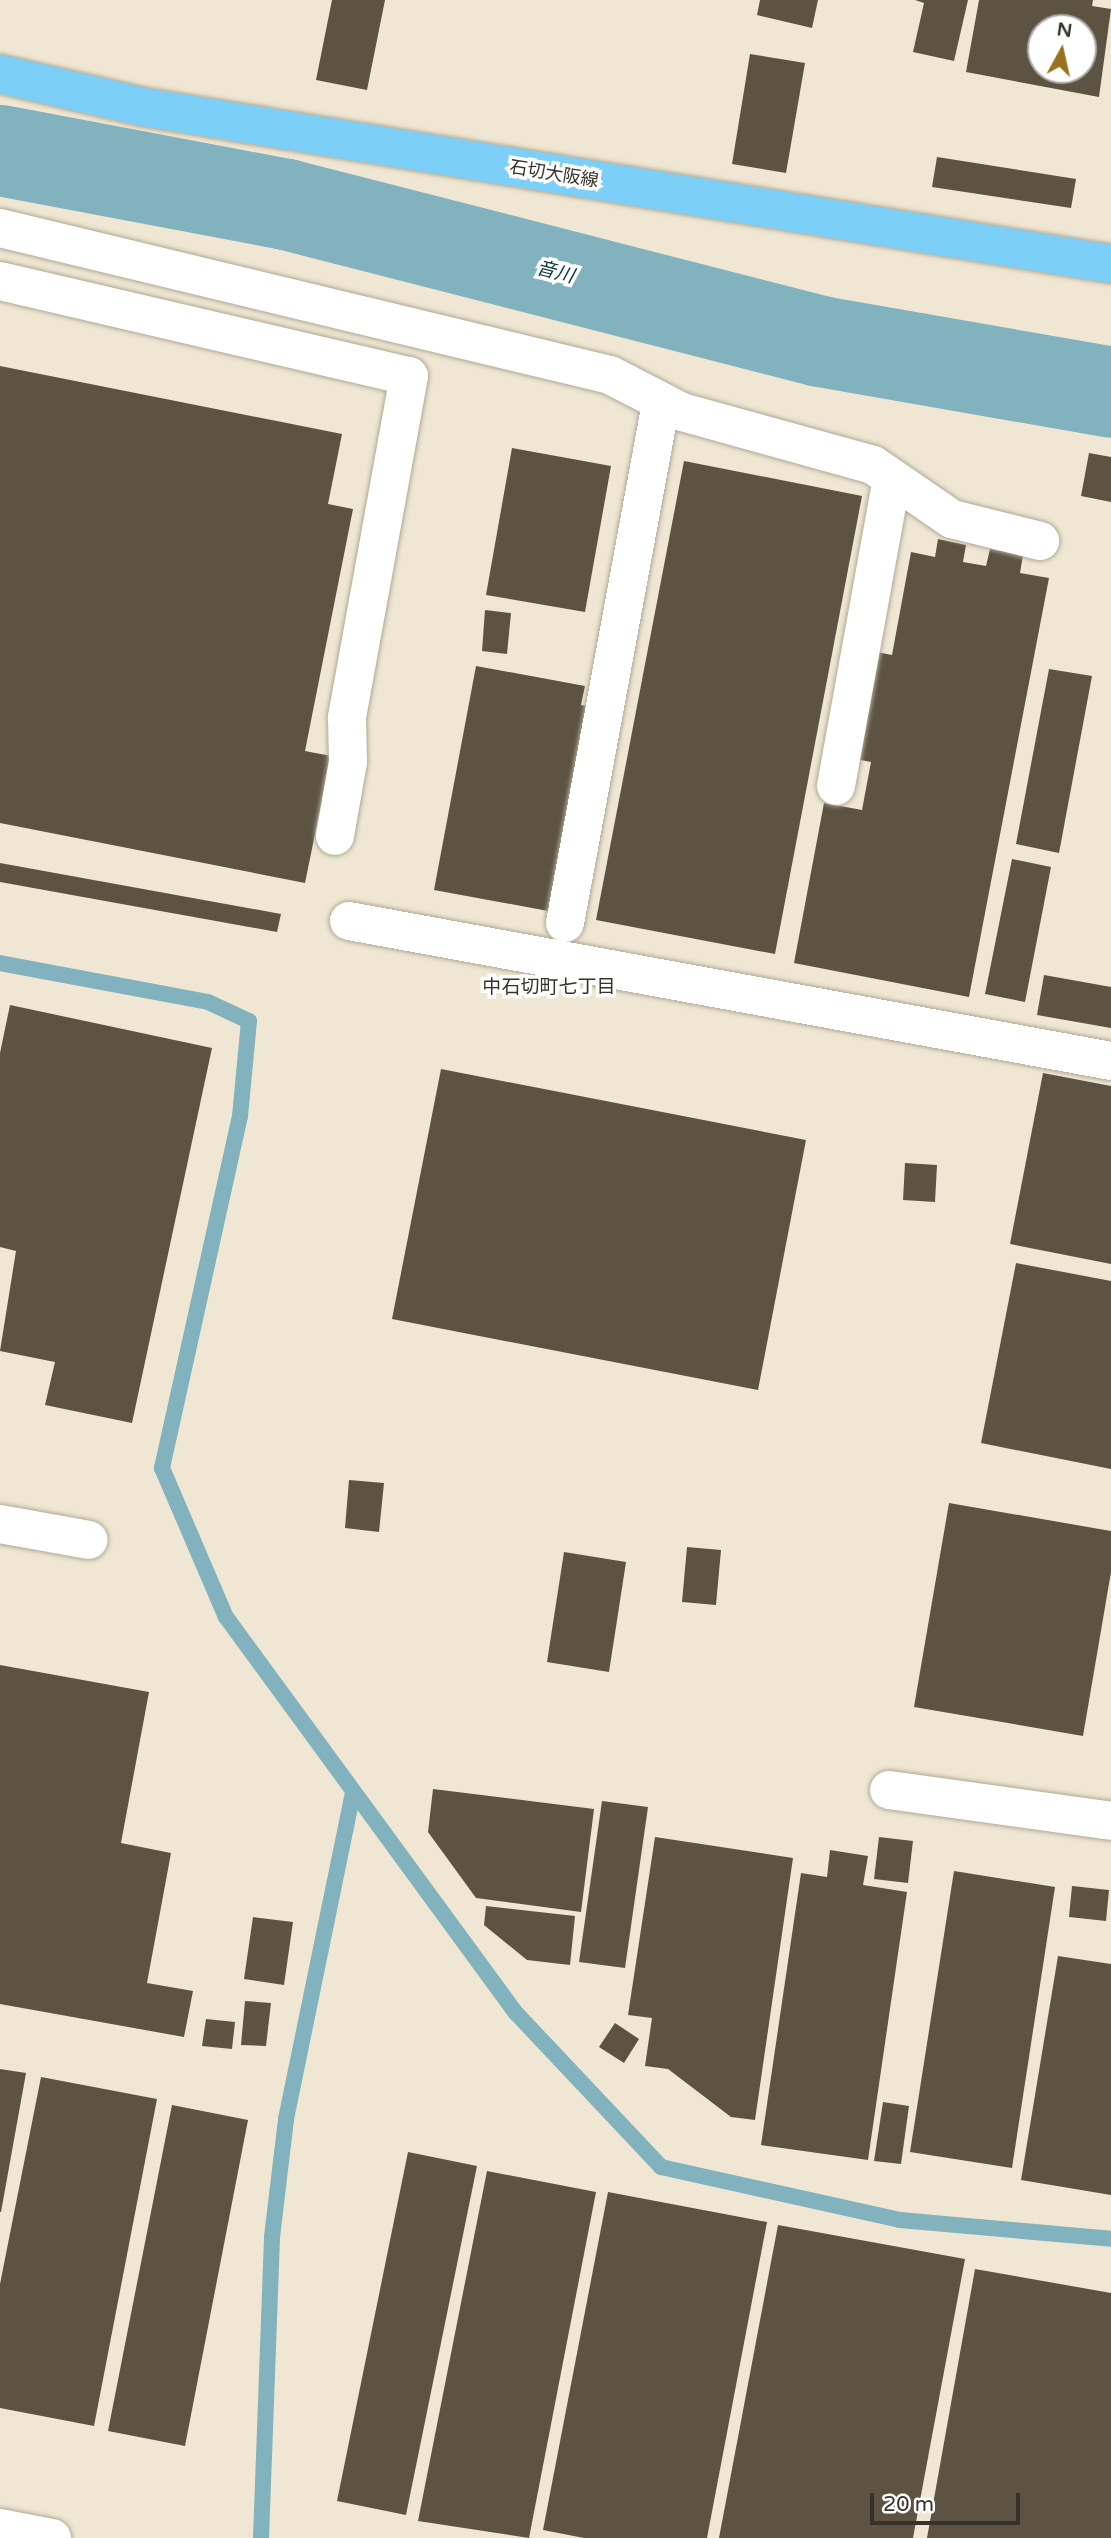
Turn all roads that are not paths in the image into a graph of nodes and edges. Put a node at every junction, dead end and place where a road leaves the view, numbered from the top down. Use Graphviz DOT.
graph roads {
  1 [pos="0,74"];
  2 [pos="0,228"];
  3 [pos="1111,264"];
  4 [pos="0,281"];
  5 [pos="661,402"];
  6 [pos="892,479"];
  7 [pos="1040,541"];
  8 [pos="836,786"];
  9 [pos="335,836"];
  10 [pos="349,921"];
  11 [pos="565,923"];
  12 [pos="1111,1061"];
  13 [pos="0,1524"];
  14 [pos="89,1540"];
  15 [pos="890,1790"];
  16 [pos="1111,1821"];
  17 [pos="0,2528"];
  18 [pos="52,2538"];
  1 -- 3 [label="main road, 石切大阪線"];
  2 -- 5 [label="street"];
  4 -- 9 [label="street"];
  5 -- 6 [label="street"];
  5 -- 11 [label="street"];
  6 -- 7 [label="street"];
  6 -- 8 [label="street"];
  10 -- 12 [label="street"];
  13 -- 14 [label="street"];
  15 -- 16 [label="street"];
  17 -- 18 [label="street"];
}
